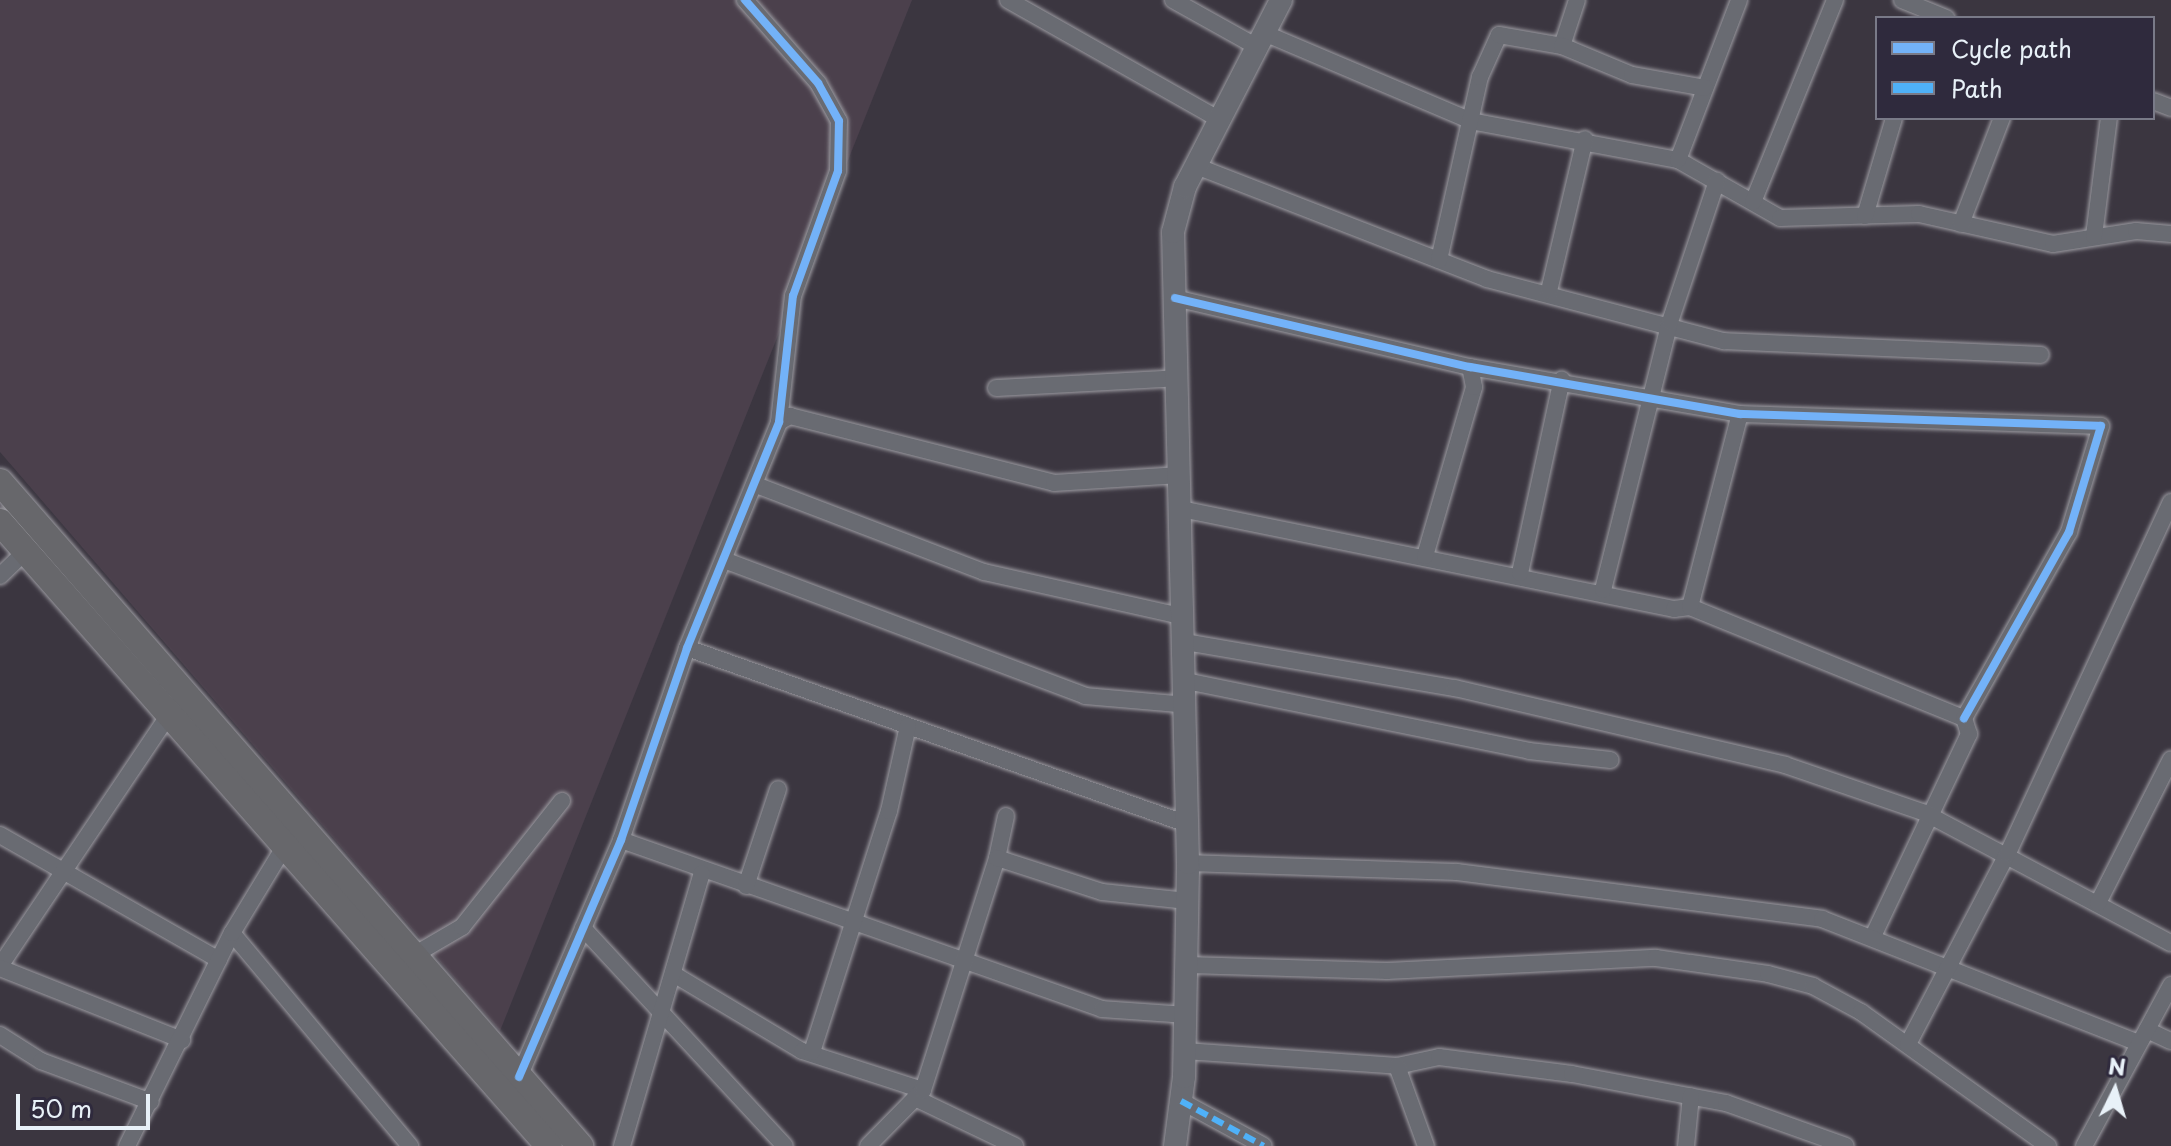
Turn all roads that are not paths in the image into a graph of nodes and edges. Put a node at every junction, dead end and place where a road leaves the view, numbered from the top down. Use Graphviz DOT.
graph roads {
  1 [pos="745,0"];
  2 [pos="1008,0"];
  3 [pos="1173,0"];
  4 [pos="1281,0"];
  5 [pos="1577,0"];
  6 [pos="1739,0"];
  7 [pos="1835,0"];
  8 [pos="1902,0"];
  9 [pos="1926,9"];
  10 [pos="1260,40"];
  11 [pos="1562,46"];
  12 [pos="1705,88"];
  13 [pos="1220,120"];
  14 [pos="1893,120"];
  15 [pos="2001,120"];
  16 [pos="2109,120"];
  17 [pos="1471,121"];
  18 [pos="1585,139"];
  19 [pos="1678,160"];
  20 [pos="1196,166"];
  21 [pos="1717,181"];
  22 [pos="1753,202"];
  23 [pos="1865,216"];
  24 [pos="1961,224"];
  25 [pos="2171,234"];
  26 [pos="2094,236"];
  27 [pos="1439,260"];
  28 [pos="1549,291"];
  29 [pos="1175,298"];
  30 [pos="1670,322"];
  31 [pos="2041,355"];
  32 [pos="1470,367"];
  33 [pos="1178,378"];
  34 [pos="1562,379"];
  35 [pos="996,388"];
  36 [pos="1649,397"];
  37 [pos="1740,414"];
  38 [pos="779,422"];
  39 [pos="1180,475"];
  40 [pos="0,482"];
  41 [pos="756,485"];
  42 [pos="2171,502"];
  43 [pos="1181,509"];
  44 [pos="0,522"];
  45 [pos="27,550"];
  46 [pos="1425,556"];
  47 [pos="724,560"];
  48 [pos="1520,573"];
  49 [pos="0,576"];
  50 [pos="1603,590"];
  51 [pos="1690,607"];
  52 [pos="1185,617"];
  53 [pos="1185,642"];
  54 [pos="687,648"];
  55 [pos="1186,681"];
  56 [pos="1187,705"];
  57 [pos="170,713"];
  58 [pos="1964,718"];
  59 [pos="908,726"];
  60 [pos="2171,759"];
  61 [pos="1611,760"];
  62 [pos="778,789"];
  63 [pos="562,801"];
  64 [pos="1925,813"];
  65 [pos="1006,816"];
  66 [pos="1187,824"];
  67 [pos="0,835"];
  68 [pos="621,840"];
  69 [pos="286,844"];
  70 [pos="2008,853"];
  71 [pos="997,858"];
  72 [pos="1188,863"];
  73 [pos="60,869"];
  74 [pos="702,873"];
  75 [pos="746,886"];
  76 [pos="1188,901"];
  77 [pos="2098,903"];
  78 [pos="853,925"];
  79 [pos="583,928"];
  80 [pos="232,933"];
  81 [pos="1873,936"];
  82 [pos="2171,943"];
  83 [pos="414,955"];
  84 [pos="219,960"];
  85 [pos="967,963"];
  86 [pos="1188,965"];
  87 [pos="0,967"];
  88 [pos="1949,971"];
  89 [pos="675,975"];
  90 [pos="2171,985"];
  91 [pos="665,1013"];
  92 [pos="1186,1015"];
  93 [pos="0,1035"];
  94 [pos="2143,1036"];
  95 [pos="182,1040"];
  96 [pos="2171,1041"];
  97 [pos="1908,1044"];
  98 [pos="1185,1051"];
  99 [pos="812,1052"];
  100 [pos="1397,1066"];
  101 [pos="519,1077"];
  102 [pos="919,1094"];
  103 [pos="1691,1096"];
  104 [pos="1181,1101"];
  105 [pos="151,1102"];
  106 [pos="2090,1144"];
  107 [pos="127,1146"];
  108 [pos="410,1146"];
  109 [pos="549,1146"];
  110 [pos="580,1146"];
  111 [pos="622,1146"];
  112 [pos="785,1146"];
  113 [pos="868,1146"];
  114 [pos="1015,1146"];
  115 [pos="1175,1146"];
  116 [pos="1264,1146"];
  117 [pos="1426,1146"];
  118 [pos="1686,1146"];
  119 [pos="1846,1146"];
  120 [pos="2048,1146"];
  1 -- 38 [label="street"];
  2 -- 13 [label="street"];
  3 -- 10 [label="street"];
  4 -- 10 [label="main road"];
  5 -- 11 [label="street"];
  6 -- 12 [label="street"];
  7 -- 22 [label="street"];
  8 -- 9 [label="street"];
  10 -- 13 [label="main road"];
  10 -- 17 [label="street"];
  11 -- 12 [label="street"];
  11 -- 17 [label="street"];
  12 -- 19 [label="street"];
  13 -- 20 [label="main road"];
  14 -- 23 [label="street"];
  15 -- 24 [label="street"];
  16 -- 26 [label="street"];
  17 -- 18 [label="street"];
  17 -- 27 [label="street"];
  18 -- 19 [label="street"];
  18 -- 28 [label="street"];
  19 -- 21 [label="street"];
  20 -- 27 [label="street"];
  20 -- 29 [label="main road"];
  21 -- 22 [label="street"];
  21 -- 30 [label="street"];
  22 -- 23 [label="street"];
  23 -- 24 [label="street"];
  24 -- 26 [label="street"];
  25 -- 26 [label="street"];
  27 -- 28 [label="street"];
  28 -- 30 [label="street"];
  29 -- 32 [label="street"];
  29 -- 33 [label="main road"];
  30 -- 31 [label="street"];
  30 -- 36 [label="street"];
  32 -- 34 [label="street"];
  32 -- 46 [label="street"];
  33 -- 35 [label="street"];
  33 -- 39 [label="main road"];
  34 -- 36 [label="street"];
  34 -- 48 [label="street"];
  36 -- 37 [label="street"];
  36 -- 50 [label="street"];
  37 -- 51 [label="street"];
  37 -- 58 [label="street"];
  38 -- 39 [label="street"];
  38 -- 41 [label="street"];
  39 -- 43 [label="main road"];
  40 -- 83 [label="highway"];
  41 -- 47 [label="street"];
  41 -- 52 [label="street"];
  42 -- 70 [label="street"];
  43 -- 46 [label="street"];
  43 -- 52 [label="main road"];
  44 -- 45 [label="highway"];
  45 -- 49 [label="street"];
  45 -- 57 [label="highway"];
  46 -- 48 [label="street"];
  47 -- 54 [label="street"];
  47 -- 56 [label="street"];
  48 -- 50 [label="street"];
  50 -- 51 [label="street"];
  51 -- 58 [label="street"];
  52 -- 53 [label="main road"];
  53 -- 55 [label="main road"];
  53 -- 64 [label="street"];
  54 -- 59 [label="street"];
  54 -- 68 [label="street"];
  55 -- 56 [label="main road"];
  55 -- 61 [label="street"];
  56 -- 66 [label="main road"];
  57 -- 69 [label="highway"];
  57 -- 73 [label="street"];
  58 -- 64 [label="street"];
  59 -- 66 [label="street"];
  59 -- 78 [label="street"];
  60 -- 77 [label="street"];
  62 -- 75 [label="street"];
  63 -- 83 [label="street"];
  64 -- 70 [label="street"];
  64 -- 81 [label="street"];
  65 -- 71 [label="street"];
  66 -- 72 [label="main road"];
  67 -- 73 [label="street"];
  68 -- 74 [label="street"];
  68 -- 79 [label="street"];
  69 -- 80 [label="street"];
  69 -- 109 [label="highway"];
  70 -- 77 [label="street"];
  70 -- 88 [label="street"];
  71 -- 76 [label="street"];
  71 -- 85 [label="street"];
  72 -- 76 [label="main road"];
  72 -- 81 [label="street"];
  73 -- 84 [label="street"];
  73 -- 87 [label="street"];
  74 -- 75 [label="street"];
  74 -- 89 [label="street"];
  75 -- 78 [label="street"];
  76 -- 86 [label="main road"];
  77 -- 82 [label="street"];
  78 -- 85 [label="street"];
  78 -- 99 [label="street"];
  79 -- 91 [label="street"];
  79 -- 101 [label="street"];
  80 -- 84 [label="street"];
  80 -- 108 [label="street"];
  81 -- 88 [label="street"];
  83 -- 101 [label="highway"];
  84 -- 95 [label="street"];
  85 -- 92 [label="street"];
  85 -- 102 [label="street"];
  86 -- 92 [label="main road"];
  86 -- 97 [label="street"];
  87 -- 95 [label="street"];
  88 -- 94 [label="street"];
  88 -- 97 [label="street"];
  89 -- 91 [label="street"];
  89 -- 99 [label="street"];
  90 -- 94 [label="street"];
  91 -- 111 [label="street"];
  91 -- 112 [label="street"];
  92 -- 98 [label="main road"];
  93 -- 105 [label="street"];
  94 -- 96 [label="street"];
  94 -- 106 [label="street"];
  95 -- 105 [label="street"];
  97 -- 120 [label="street"];
  98 -- 100 [label="street"];
  98 -- 104 [label="main road"];
  99 -- 102 [label="street"];
  100 -- 103 [label="street"];
  100 -- 117 [label="street"];
  101 -- 110 [label="highway"];
  102 -- 113 [label="street"];
  102 -- 114 [label="street"];
  103 -- 118 [label="street"];
  103 -- 119 [label="street"];
  104 -- 115 [label="main road"];
  104 -- 116 [label="street"];
  105 -- 107 [label="street"];
}
